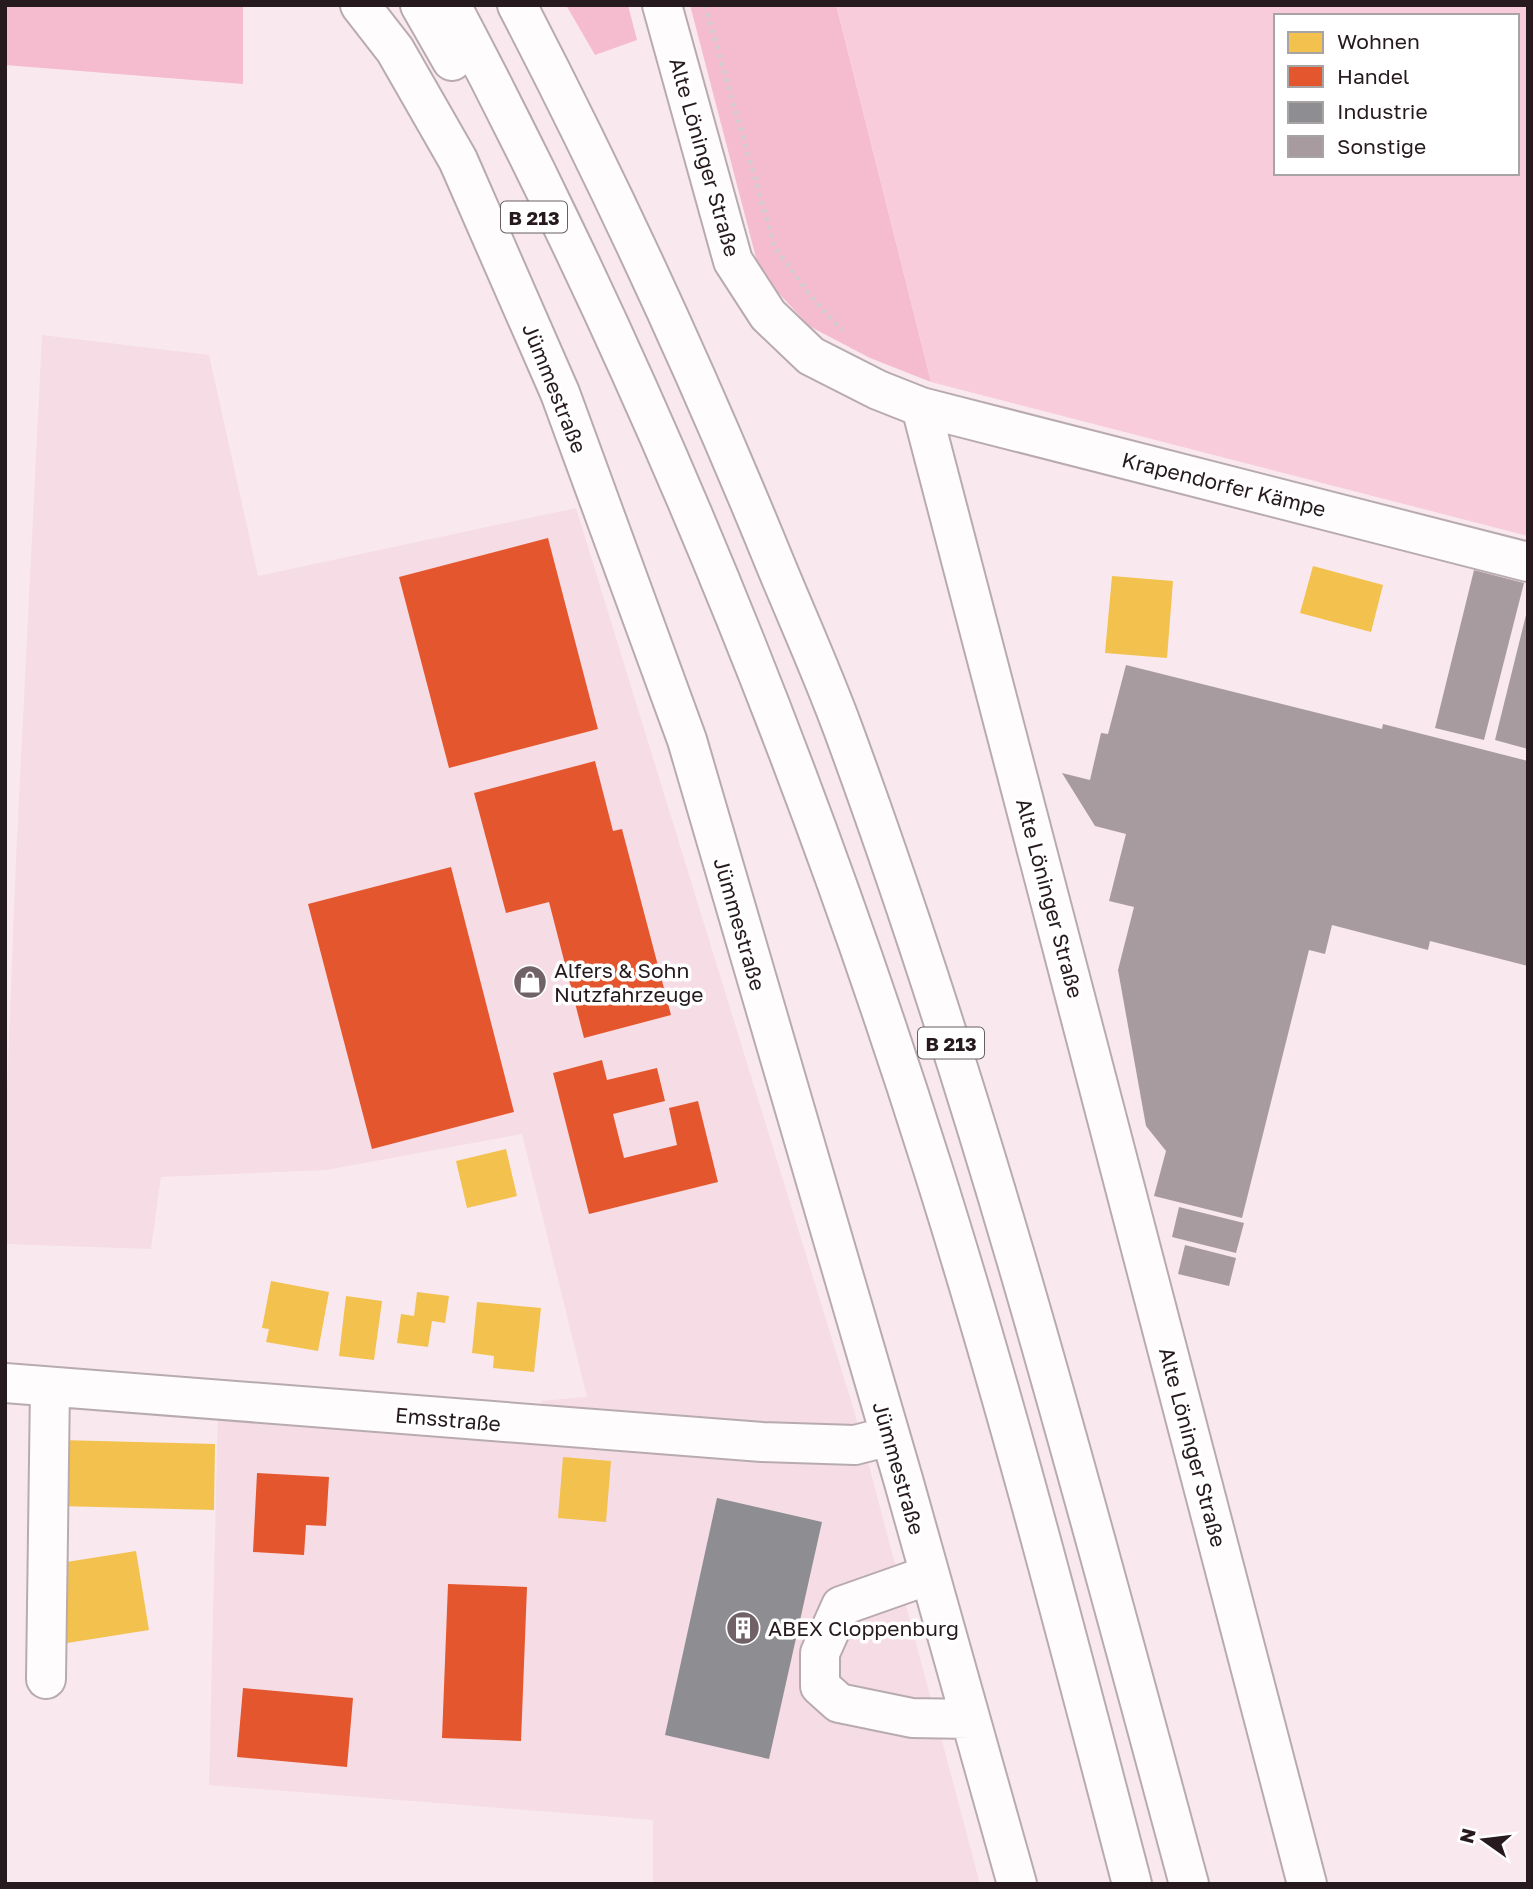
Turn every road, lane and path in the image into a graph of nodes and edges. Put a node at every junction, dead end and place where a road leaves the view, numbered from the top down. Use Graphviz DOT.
graph roads {
  1 [pos="360,5"];
  2 [pos="420,5"];
  3 [pos="451,5"];
  4 [pos="517,5"];
  5 [pos="662,5"];
  6 [pos="705,5"];
  7 [pos="850,376"];
  8 [pos="921,407"];
  9 [pos="652,422"];
  10 [pos="1528,562"];
  11 [pos="5,1383"];
  12 [pos="50,1387"];
  13 [pos="890,1436"];
  14 [pos="929,1575"];
  15 [pos="46,1679"];
  16 [pos="970,1719"];
  17 [pos="1017,1884"];
  18 [pos="1132,1884"];
  19 [pos="1189,1884"];
  20 [pos="1307,1884"];
  1 -- 13 [label="main road, Jümmestraße"];
  2 -- 9 [label="main road, B 213"];
  3 -- 9 [label="main road, B 213"];
  4 -- 19 [label="main road, B 213"];
  5 -- 7 [label="main road, Alte Löninger Straße"];
  6 -- 7 [label="path"];
  7 -- 8 [label="main road, Alte Löninger Straße"];
  8 -- 10 [label="main road, Krapendorfer Kämpe"];
  8 -- 20 [label="main road, Alte Löninger Straße"];
  9 -- 18 [label="main road, B 213"];
  11 -- 12 [label="main road, Emsstraße"];
  12 -- 13 [label="main road, Emsstraße"];
  12 -- 15 [label="main road"];
  13 -- 14 [label="main road, Jümmestraße"];
  14 -- 16 [label="main road, Jümmestraße"];
  14 -- 16 [label="main road"];
  16 -- 17 [label="main road, Jümmestraße"];
}
